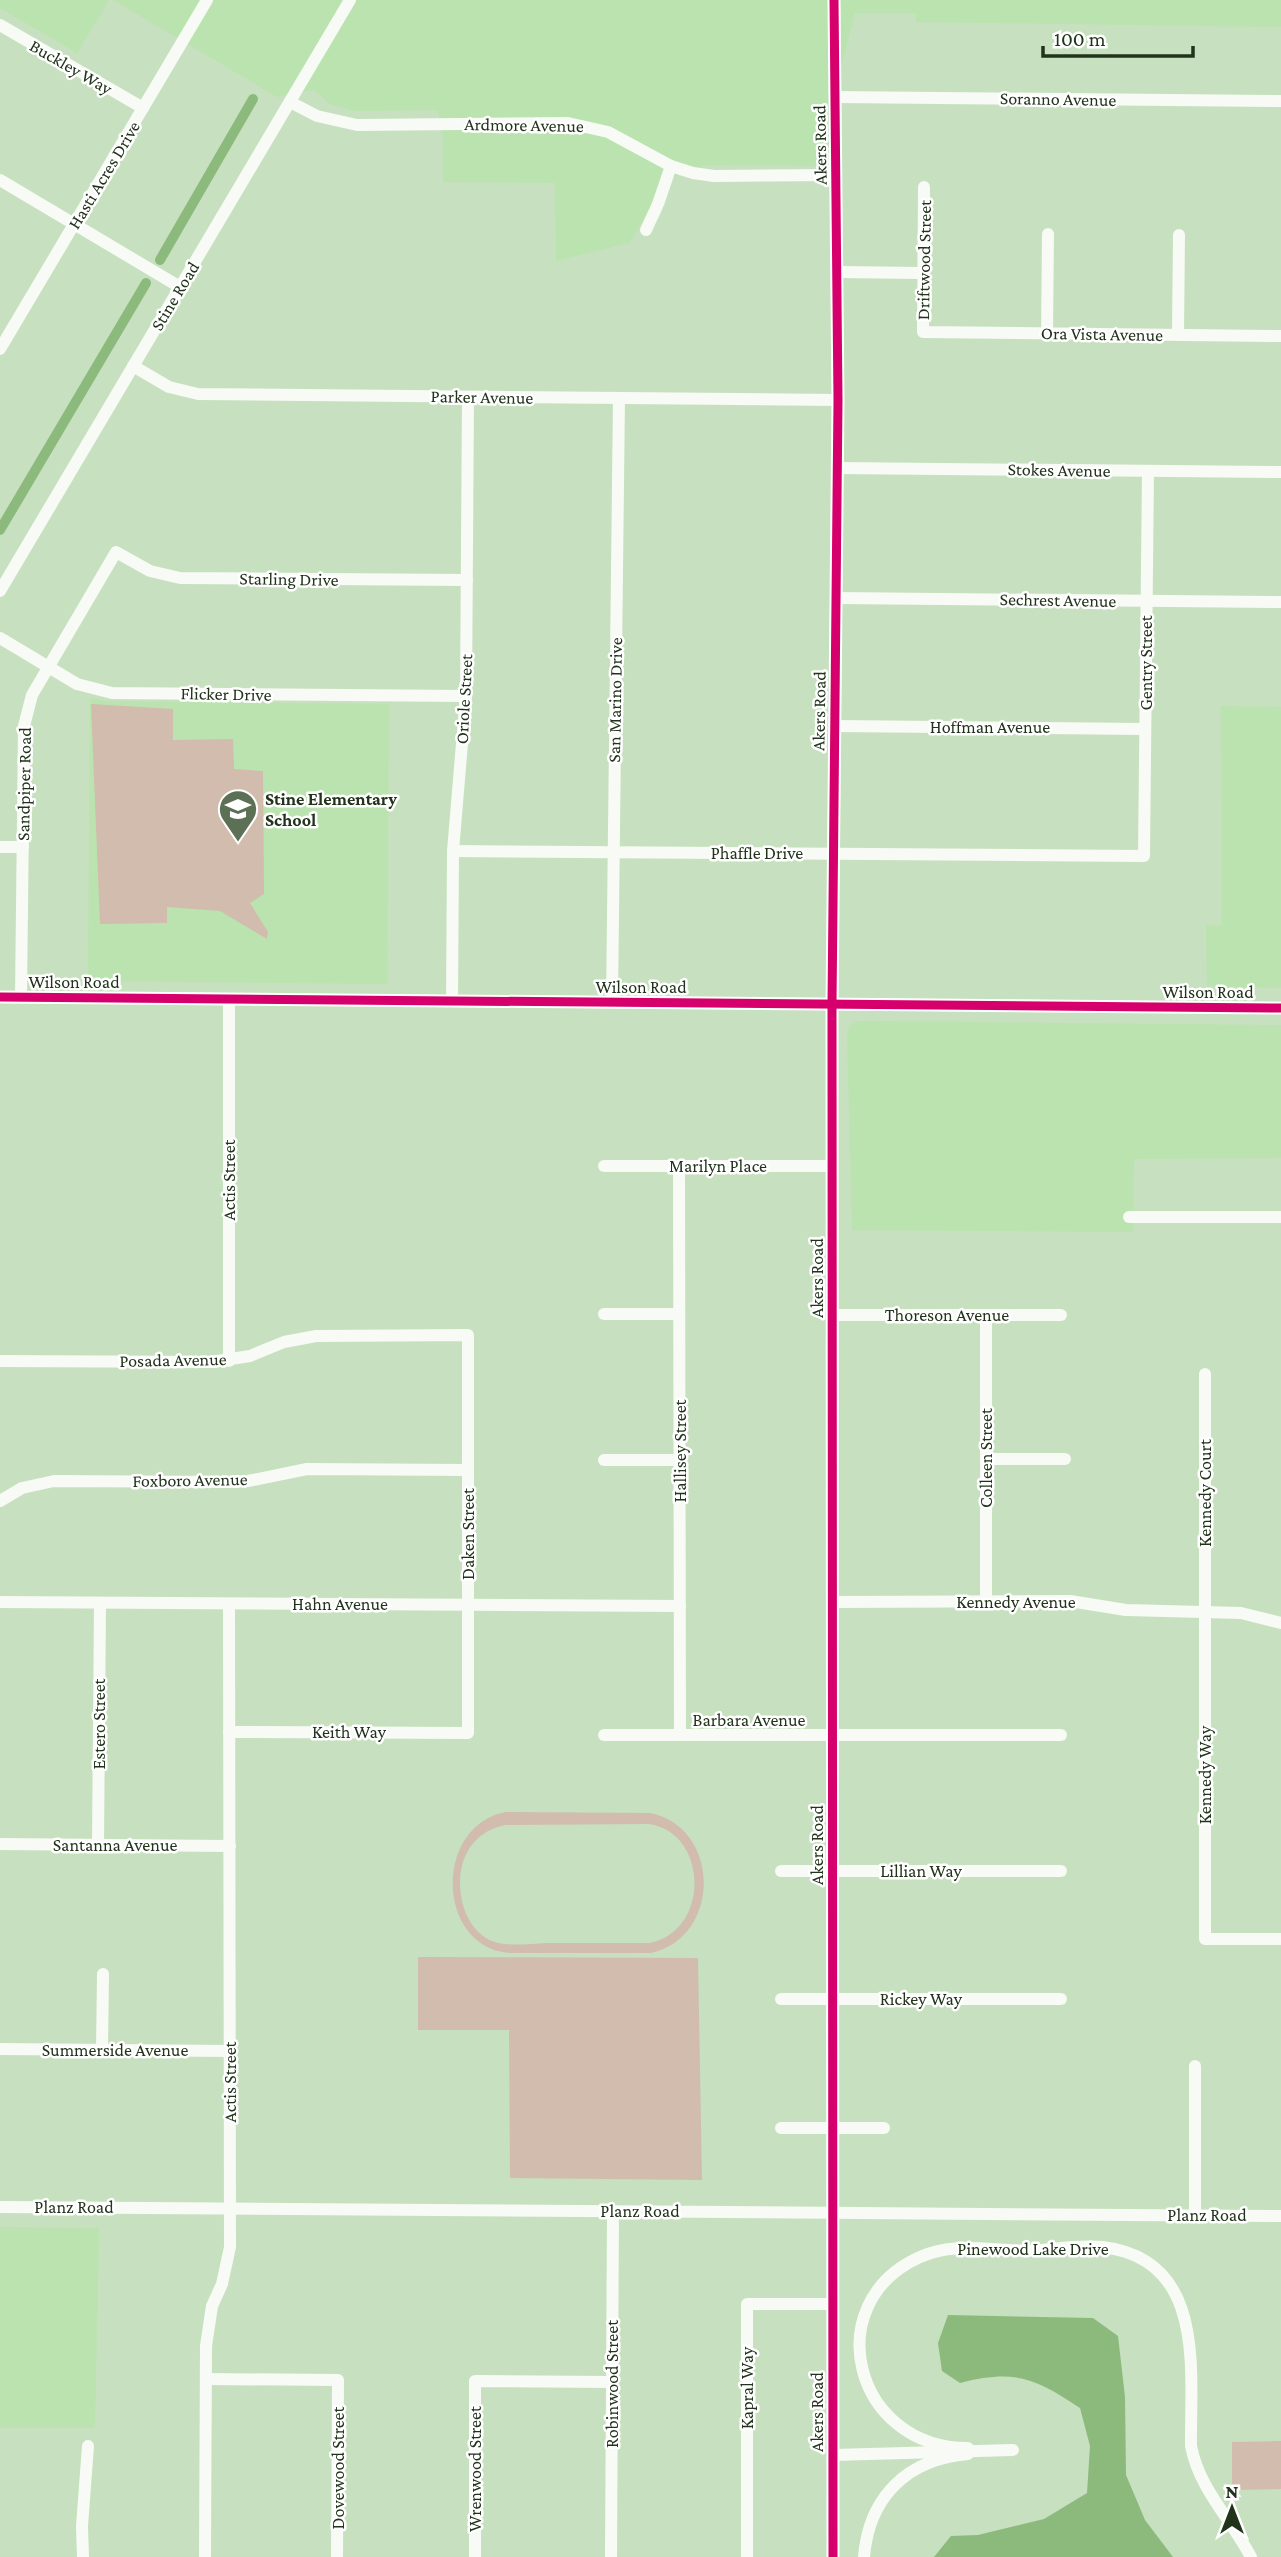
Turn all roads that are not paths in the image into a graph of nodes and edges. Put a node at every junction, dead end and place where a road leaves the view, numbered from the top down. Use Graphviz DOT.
graph roads {
  1 [pos="207,0"];
  2 [pos="350,0"];
  3 [pos="834,0"];
  4 [pos="0,25"];
  5 [pos="835,97"];
  6 [pos="1281,101"];
  7 [pos="290,102"];
  8 [pos="143,108"];
  9 [pos="671,166"];
  10 [pos="836,175"];
  11 [pos="0,180"];
  12 [pos="924,187"];
  13 [pos="74,224"];
  14 [pos="646,230"];
  15 [pos="1048,234"];
  16 [pos="1179,235"];
  17 [pos="836,272"];
  18 [pos="923,273"];
  19 [pos="180,287"];
  20 [pos="923,332"];
  21 [pos="1047,334"];
  22 [pos="4,335"];
  23 [pos="1178,335"];
  24 [pos="1281,336"];
  25 [pos="0,349"];
  26 [pos="133,366"];
  27 [pos="468,397"];
  28 [pos="619,398"];
  29 [pos="838,400"];
  30 [pos="837,468"];
  31 [pos="1148,471"];
  32 [pos="1281,472"];
  33 [pos="116,552"];
  34 [pos="467,580"];
  35 [pos="0,591"];
  36 [pos="836,598"];
  37 [pos="1146,601"];
  38 [pos="1281,602"];
  39 [pos="0,638"];
  40 [pos="48,667"];
  41 [pos="466,696"];
  42 [pos="835,726"];
  43 [pos="1145,729"];
  44 [pos="0,846"];
  45 [pos="23,847"];
  46 [pos="453,851"];
  47 [pos="613,852"];
  48 [pos="834,854"];
  49 [pos="1144,856"];
  50 [pos="0,997"];
  51 [pos="21,998"];
  52 [pos="229,999"];
  53 [pos="452,1001"];
  54 [pos="612,1002"];
  55 [pos="832,1004"];
  56 [pos="1281,1008"];
  57 [pos="604,1167"];
  58 [pos="680,1167"];
  59 [pos="832,1167"];
  60 [pos="1129,1217"];
  61 [pos="1281,1217"];
  62 [pos="604,1314"];
  63 [pos="680,1314"];
  64 [pos="832,1315"];
  65 [pos="986,1315"];
  66 [pos="1061,1315"];
  67 [pos="468,1335"];
  68 [pos="0,1361"];
  69 [pos="229,1361"];
  70 [pos="1205,1374"];
  71 [pos="986,1459"];
  72 [pos="1066,1459"];
  73 [pos="604,1460"];
  74 [pos="680,1460"];
  75 [pos="468,1470"];
  76 [pos="0,1501"];
  77 [pos="986,1601"];
  78 [pos="0,1602"];
  79 [pos="833,1602"];
  80 [pos="100,1603"];
  81 [pos="229,1604"];
  82 [pos="468,1605"];
  83 [pos="680,1606"];
  84 [pos="1205,1611"];
  85 [pos="1281,1623"];
  86 [pos="229,1732"];
  87 [pos="468,1733"];
  88 [pos="604,1735"];
  89 [pos="680,1735"];
  90 [pos="833,1735"];
  91 [pos="1061,1735"];
  92 [pos="0,1844"];
  93 [pos="98,1845"];
  94 [pos="230,1846"];
  95 [pos="781,1871"];
  96 [pos="833,1871"];
  97 [pos="1061,1871"];
  98 [pos="1281,1939"];
  99 [pos="103,1974"];
  100 [pos="781,1999"];
  101 [pos="833,1999"];
  102 [pos="1061,1999"];
  103 [pos="0,2049"];
  104 [pos="102,2050"];
  105 [pos="230,2051"];
  106 [pos="1195,2066"];
  107 [pos="781,2128"];
  108 [pos="833,2128"];
  109 [pos="884,2128"];
  110 [pos="0,2207"];
  111 [pos="230,2208"];
  112 [pos="613,2211"];
  113 [pos="833,2213"];
  114 [pos="1195,2215"];
  115 [pos="1281,2216"];
  116 [pos="833,2304"];
  117 [pos="206,2379"];
  118 [pos="612,2382"];
  119 [pos="88,2446"];
  120 [pos="1013,2451"];
  121 [pos="968,2452"];
  122 [pos="833,2455"];
  123 [pos="83,2557"];
  124 [pos="205,2557"];
  125 [pos="337,2557"];
  126 [pos="475,2557"];
  127 [pos="611,2557"];
  128 [pos="747,2557"];
  129 [pos="833,2557"];
  130 [pos="864,2557"];
  131 [pos="1251,2557"];
  1 -- 8 [label="street, Hasti Acres Drive"];
  2 -- 7 [label="street, Stine Road"];
  3 -- 5 [label="street, Akers Road"];
  4 -- 8 [label="street, Buckley Way"];
  5 -- 6 [label="street, Soranno Avenue"];
  5 -- 10 [label="street, Akers Road"];
  7 -- 9 [label="street, Ardmore Avenue"];
  7 -- 19 [label="street, Stine Road"];
  8 -- 13 [label="street, Hasti Acres Drive"];
  9 -- 10 [label="street, Ardmore Avenue"];
  9 -- 14 [label="street"];
  10 -- 17 [label="street, Akers Road"];
  11 -- 13 [label="street"];
  12 -- 18 [label="street, Driftwood Street"];
  13 -- 19 [label="street"];
  13 -- 22 [label="street, Hasti Acres Drive"];
  15 -- 21 [label="street"];
  16 -- 23 [label="street"];
  17 -- 18 [label="street"];
  17 -- 29 [label="street, Akers Road"];
  18 -- 20 [label="street, Driftwood Street"];
  19 -- 26 [label="street, Stine Road"];
  20 -- 21 [label="street, Ora Vista Avenue"];
  21 -- 23 [label="street, Ora Vista Avenue"];
  22 -- 25 [label="street, Hasti Acres Drive"];
  23 -- 24 [label="street, Ora Vista Avenue"];
  26 -- 27 [label="street, Parker Avenue"];
  26 -- 35 [label="street, Stine Road"];
  27 -- 28 [label="street, Parker Avenue"];
  27 -- 34 [label="street, Oriole Street"];
  28 -- 29 [label="street, Parker Avenue"];
  28 -- 47 [label="street, San Marino Drive"];
  29 -- 30 [label="street, Akers Road"];
  30 -- 31 [label="street, Stokes Avenue"];
  30 -- 36 [label="street, Akers Road"];
  31 -- 32 [label="street, Stokes Avenue"];
  31 -- 37 [label="street, Gentry Street"];
  33 -- 34 [label="street, Starling Drive"];
  33 -- 40 [label="street, Sandpiper Road"];
  34 -- 41 [label="street, Oriole Street"];
  36 -- 37 [label="street, Sechrest Avenue"];
  36 -- 42 [label="street, Akers Road"];
  37 -- 38 [label="street, Sechrest Avenue"];
  37 -- 43 [label="street, Gentry Street"];
  39 -- 40 [label="street, Flicker Drive"];
  40 -- 41 [label="street, Flicker Drive"];
  40 -- 45 [label="street, Sandpiper Road"];
  41 -- 46 [label="street, Oriole Street"];
  42 -- 43 [label="street, Hoffman Avenue"];
  42 -- 48 [label="street, Akers Road"];
  43 -- 49 [label="street, Gentry Street"];
  44 -- 45 [label="street"];
  45 -- 51 [label="street, Sandpiper Road"];
  46 -- 47 [label="street, Phaffle Drive"];
  46 -- 53 [label="street, Oriole Street"];
  47 -- 48 [label="street, Phaffle Drive"];
  47 -- 54 [label="street, San Marino Drive"];
  48 -- 49 [label="street, Phaffle Drive"];
  48 -- 55 [label="street, Akers Road"];
  50 -- 51 [label="street, Wilson Road"];
  51 -- 52 [label="street, Wilson Road"];
  52 -- 53 [label="street, Wilson Road"];
  52 -- 69 [label="street, Actis Street"];
  53 -- 54 [label="street, Wilson Road"];
  54 -- 55 [label="street, Wilson Road"];
  55 -- 56 [label="street, Wilson Road"];
  55 -- 59 [label="street, Akers Road"];
  57 -- 58 [label="street, Marilyn Place"];
  58 -- 59 [label="street, Marilyn Place"];
  58 -- 63 [label="street, Hallisey Street"];
  59 -- 64 [label="street, Akers Road"];
  60 -- 61 [label="street"];
  62 -- 63 [label="street"];
  63 -- 74 [label="street, Hallisey Street"];
  64 -- 65 [label="street, Thoreson Avenue"];
  64 -- 79 [label="street, Akers Road"];
  65 -- 66 [label="street, Thoreson Avenue"];
  65 -- 71 [label="street, Colleen Street"];
  67 -- 69 [label="street, Posada Avenue"];
  67 -- 75 [label="street, Daken Street"];
  68 -- 69 [label="street, Posada Avenue"];
  70 -- 84 [label="street, Kennedy Court"];
  71 -- 72 [label="street"];
  71 -- 77 [label="street, Colleen Street"];
  73 -- 74 [label="street"];
  74 -- 83 [label="street, Hallisey Street"];
  75 -- 76 [label="street, Foxboro Avenue"];
  75 -- 82 [label="street, Daken Street"];
  77 -- 79 [label="street, Kennedy Avenue"];
  77 -- 84 [label="street, Kennedy Avenue"];
  78 -- 80 [label="street, Hahn Avenue"];
  79 -- 90 [label="street, Akers Road"];
  80 -- 81 [label="street, Hahn Avenue"];
  80 -- 93 [label="street, Estero Street"];
  81 -- 82 [label="street, Hahn Avenue"];
  81 -- 86 [label="street, Actis Street"];
  82 -- 83 [label="street, Hahn Avenue"];
  82 -- 87 [label="street, Daken Street"];
  83 -- 89 [label="street, Hallisey Street"];
  84 -- 85 [label="street, Kennedy Avenue"];
  84 -- 98 [label="street, Kennedy Way"];
  86 -- 87 [label="street, Keith Way"];
  86 -- 94 [label="street, Actis Street"];
  88 -- 89 [label="street, Barbara Avenue"];
  89 -- 90 [label="street, Barbara Avenue"];
  90 -- 91 [label="street, Barbara Avenue"];
  90 -- 96 [label="street, Akers Road"];
  92 -- 93 [label="street, Santanna Avenue"];
  93 -- 94 [label="street, Santanna Avenue"];
  94 -- 105 [label="street, Actis Street"];
  95 -- 96 [label="street, Lillian Way"];
  96 -- 97 [label="street, Lillian Way"];
  96 -- 101 [label="street, Akers Road"];
  99 -- 104 [label="street"];
  100 -- 101 [label="street, Rickey Way"];
  101 -- 102 [label="street, Rickey Way"];
  101 -- 108 [label="street, Akers Road"];
  103 -- 104 [label="street, Summerside Avenue"];
  104 -- 105 [label="street, Summerside Avenue"];
  105 -- 111 [label="street, Actis Street"];
  106 -- 114 [label="street"];
  107 -- 108 [label="street"];
  108 -- 109 [label="street"];
  108 -- 113 [label="street, Akers Road"];
  110 -- 111 [label="street, Planz Road"];
  111 -- 112 [label="street, Planz Road"];
  111 -- 117 [label="street, Actis Street"];
  112 -- 113 [label="street, Planz Road"];
  112 -- 118 [label="street, Robinwood Street"];
  113 -- 114 [label="street, Planz Road"];
  113 -- 116 [label="street, Akers Road"];
  114 -- 115 [label="street, Planz Road"];
  116 -- 122 [label="street, Akers Road"];
  116 -- 128 [label="street, Kapral Way"];
  117 -- 124 [label="street, Actis Street"];
  117 -- 125 [label="street, Dovewood Street"];
  118 -- 126 [label="street, Wrenwood Street"];
  118 -- 127 [label="street, Robinwood Street"];
  119 -- 123 [label="street"];
  120 -- 121 [label="street, Pinewood Lake Drive"];
  121 -- 122 [label="street, Pinewood Lake Drive"];
  121 -- 130 [label="street, Pinewood Lake Drive"];
  121 -- 131 [label="street, Pinewood Lake Drive"];
  122 -- 129 [label="street, Akers Road"];
}
